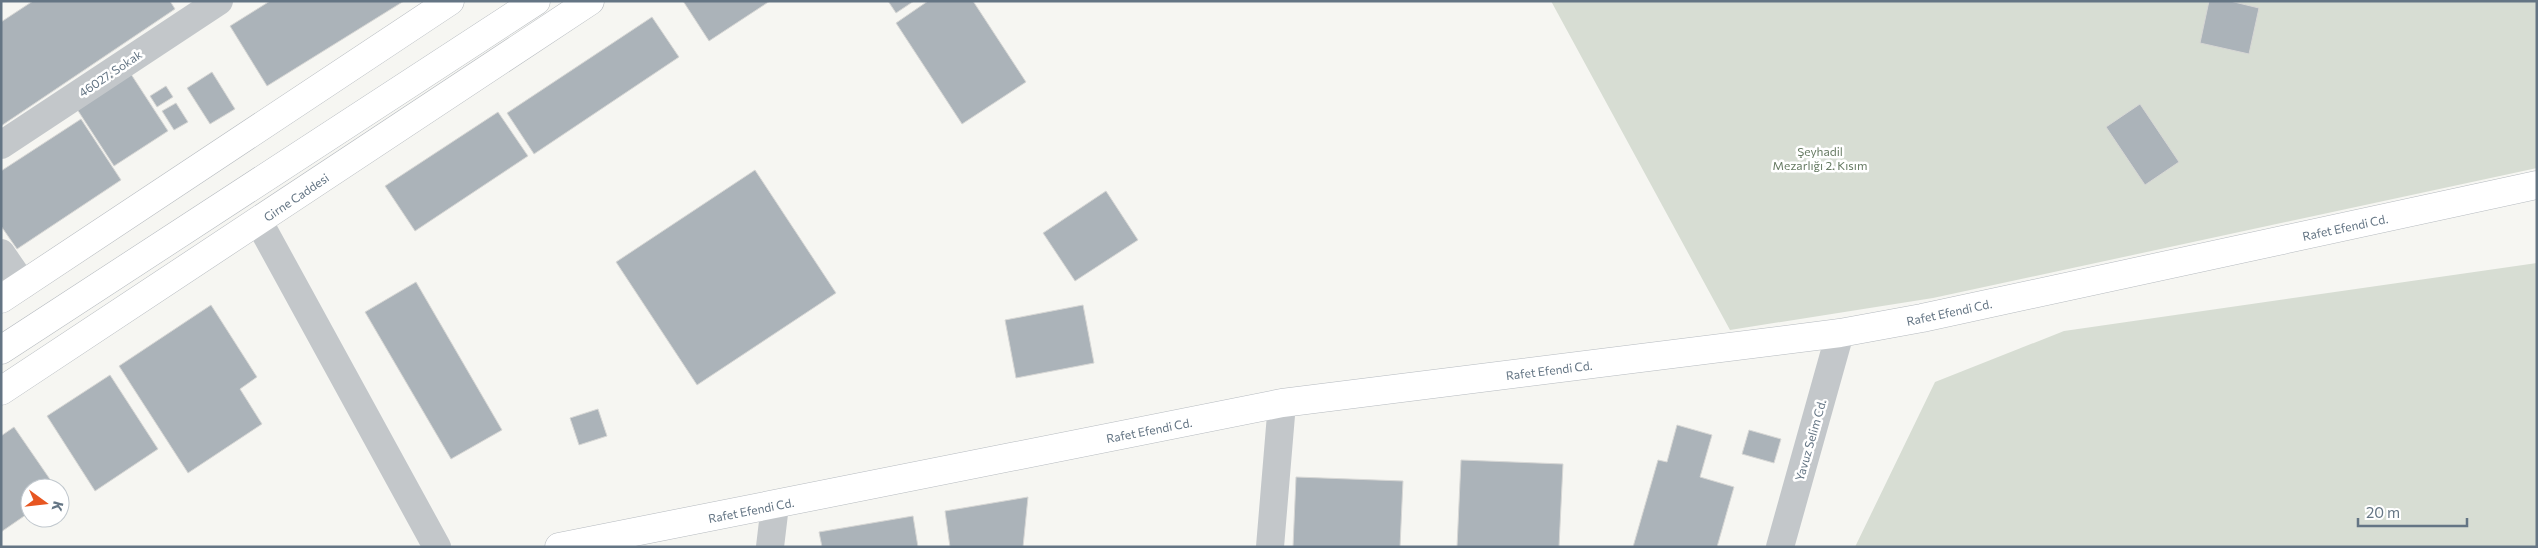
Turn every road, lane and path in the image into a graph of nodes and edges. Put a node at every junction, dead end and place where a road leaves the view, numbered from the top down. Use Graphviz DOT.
graph roads {
  1 [pos="219,1"];
  2 [pos="536,1"];
  3 [pos="590,1"];
  4 [pos="437,5"];
  5 [pos="1,146"];
  6 [pos="2537,185"];
  7 [pos="258,222"];
  8 [pos="1,252"];
  9 [pos="12,292"];
  10 [pos="1840,333"];
  11 [pos="1,350"];
  12 [pos="1,391"];
  13 [pos="1282,404"];
  14 [pos="775,505"];
  15 [pos="437,547"];
  16 [pos="559,547"];
  17 [pos="770,547"];
  18 [pos="1270,547"];
  19 [pos="1780,547"];
  1 -- 5 [label="street, 46027. Sokak"];
  2 -- 11 [label="main road"];
  3 -- 7 [label="main road, Girne Caddesi"];
  4 -- 9 [label="main road"];
  6 -- 10 [label="main road, Rafet Efendi Cd."];
  7 -- 12 [label="main road, Girne Caddesi"];
  7 -- 15 [label="street"];
  8 -- 9 [label="street"];
  10 -- 13 [label="main road, Rafet Efendi Cd."];
  10 -- 19 [label="street, Yavuz Selim Cd."];
  13 -- 14 [label="main road, Rafet Efendi Cd."];
  13 -- 18 [label="street"];
  14 -- 16 [label="main road, Rafet Efendi Cd."];
  14 -- 17 [label="street"];
}
